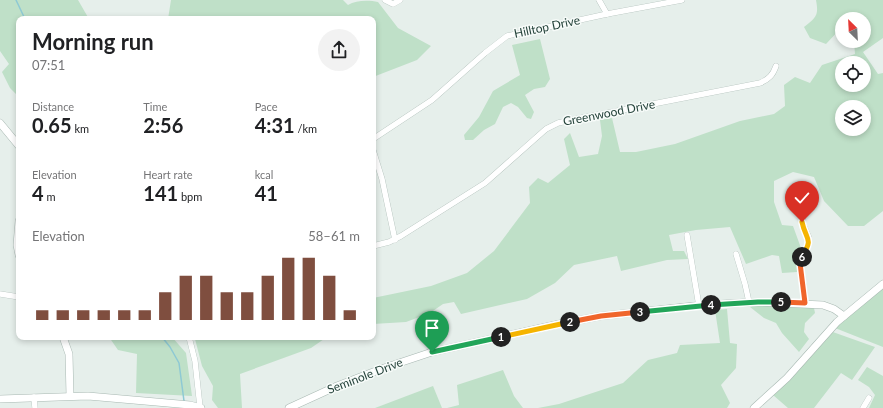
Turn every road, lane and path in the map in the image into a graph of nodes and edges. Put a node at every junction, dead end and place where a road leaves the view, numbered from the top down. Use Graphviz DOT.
graph roads {
  1 [pos="385,0"];
  2 [pos="400,0"];
  3 [pos="598,0"];
  4 [pos="682,0"];
  5 [pos="606,14"];
  6 [pos="776,66"];
  7 [pos="0,123"];
  8 [pos="376,138"];
  9 [pos="16,142"];
  10 [pos="376,160"];
  11 [pos="794,206"];
  12 [pos="687,235"];
  13 [pos="395,240"];
  14 [pos="376,245"];
  15 [pos="736,254"];
  16 [pos="883,284"];
  17 [pos="0,294"];
  18 [pos="16,297"];
  19 [pos="748,302"];
  20 [pos="805,303"];
  21 [pos="699,306"];
  22 [pos="844,316"];
  23 [pos="64,340"];
  24 [pos="190,340"];
  25 [pos="70,396"];
  26 [pos="34,397"];
  27 [pos="868,398"];
  28 [pos="0,399"];
  29 [pos="35,408"];
  30 [pos="200,408"];
  31 [pos="289,408"];
  32 [pos="754,408"];
  33 [pos="863,408"];
  1 -- 2 [label="street"];
  3 -- 5 [label="street"];
  4 -- 5 [label="street, Hilltop Drive"];
  5 -- 8 [label="street, Hilltop Drive"];
  6 -- 13 [label="street, Greenwood Drive"];
  7 -- 9 [label="street"];
  10 -- 13 [label="street"];
  11 -- 20 [label="street"];
  12 -- 21 [label="street"];
  13 -- 14 [label="street, Greenwood Drive"];
  15 -- 19 [label="street"];
  16 -- 22 [label="street"];
  17 -- 18 [label="street"];
  19 -- 20 [label="street, Seminole Drive"];
  19 -- 21 [label="street, Seminole Drive"];
  20 -- 22 [label="street, Seminole Drive"];
  21 -- 31 [label="street, Seminole Drive"];
  22 -- 32 [label="street"];
  23 -- 25 [label="street"];
  24 -- 30 [label="street"];
  25 -- 26 [label="street"];
  25 -- 30 [label="street"];
  26 -- 28 [label="street"];
  26 -- 29 [label="street"];
  27 -- 33 [label="street"];
}
